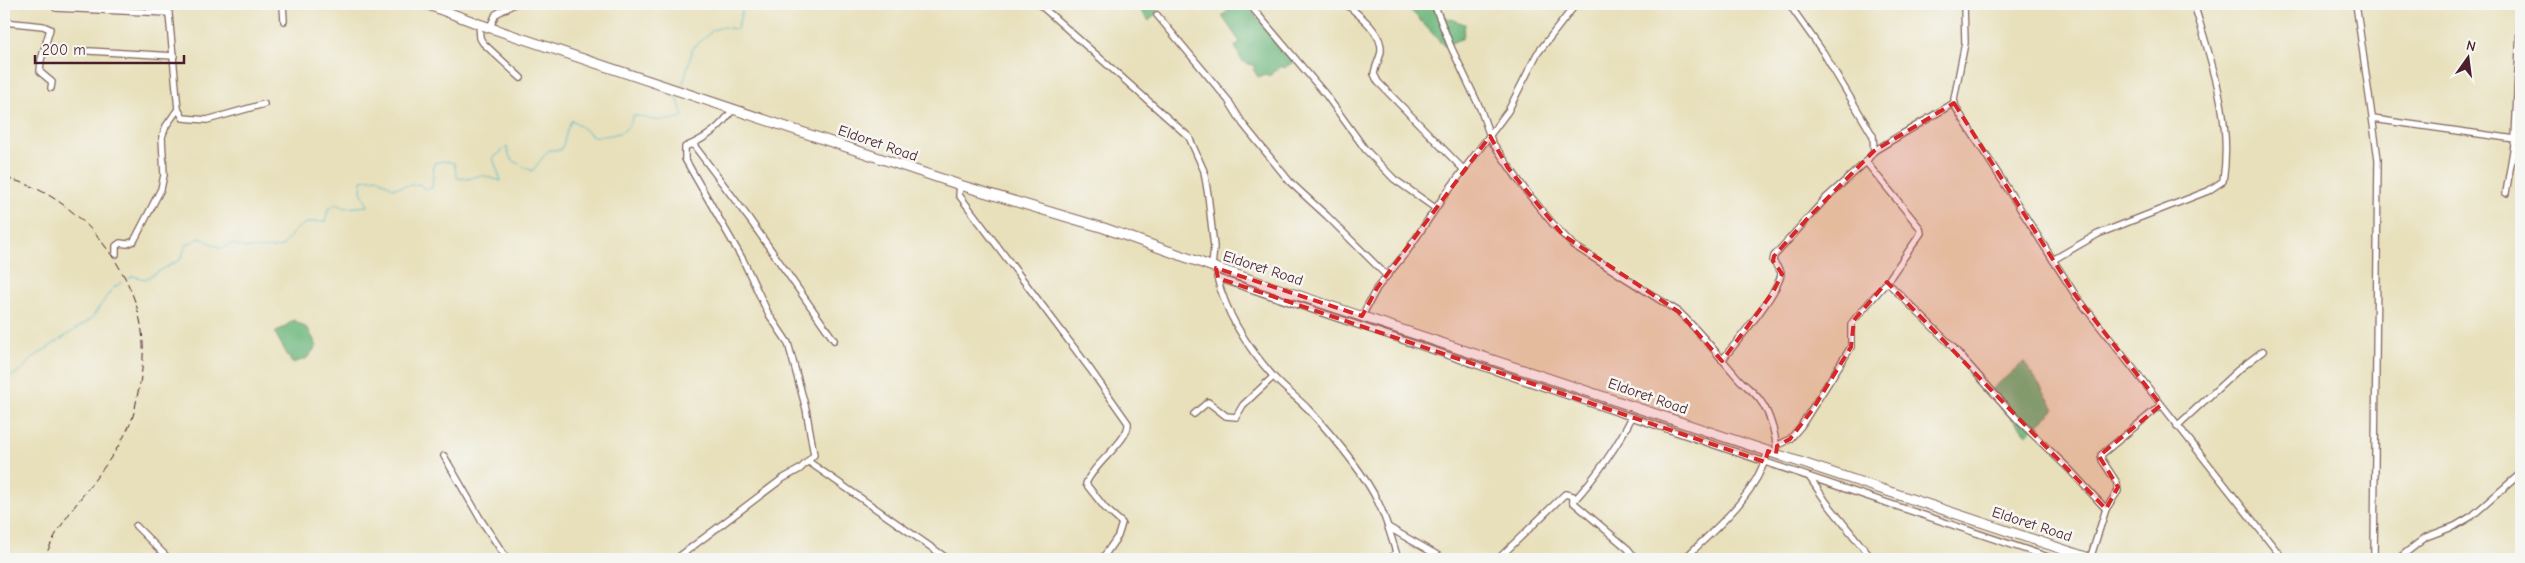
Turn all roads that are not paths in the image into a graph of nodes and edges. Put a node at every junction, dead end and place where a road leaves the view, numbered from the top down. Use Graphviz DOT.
graph roads {
  1 [pos="168,4"];
  2 [pos="283,4"];
  3 [pos="426,4"];
  4 [pos="514,4"];
  5 [pos="1039,4"];
  6 [pos="1249,4"];
  7 [pos="1346,4"];
  8 [pos="1434,4"];
  9 [pos="1576,4"];
  10 [pos="1789,4"];
  11 [pos="1964,4"];
  12 [pos="2194,4"];
  13 [pos="2356,4"];
  14 [pos="2521,4"];
  15 [pos="56,8"];
  16 [pos="169,13"];
  17 [pos="1157,16"];
  18 [pos="284,21"];
  19 [pos="4,22"];
  20 [pos="479,24"];
  21 [pos="490,27"];
  22 [pos="89,51"];
  23 [pos="174,56"];
  24 [pos="521,78"];
  25 [pos="51,88"];
  26 [pos="1954,103"];
  27 [pos="264,104"];
  28 [pos="734,108"];
  29 [pos="178,109"];
  30 [pos="2373,119"];
  31 [pos="1490,136"];
  32 [pos="2515,139"];
  33 [pos="693,144"];
  34 [pos="1874,151"];
  35 [pos="1866,162"];
  36 [pos="1464,170"];
  37 [pos="960,186"];
  38 [pos="2506,193"];
  39 [pos="1435,208"];
  40 [pos="116,254"];
  41 [pos="2053,260"];
  42 [pos="1214,267"];
  43 [pos="1387,276"];
  44 [pos="1218,278"];
  45 [pos="1887,282"];
  46 [pos="1362,316"];
  47 [pos="834,340"];
  48 [pos="2263,352"];
  49 [pos="1722,360"];
  50 [pos="1273,377"];
  51 [pos="2161,405"];
  52 [pos="1194,414"];
  53 [pos="1632,417"];
  54 [pos="2177,426"];
  55 [pos="1774,450"];
  56 [pos="444,456"];
  57 [pos="809,462"];
  58 [pos="1765,462"];
  59 [pos="2521,472"];
  60 [pos="1810,478"];
  61 [pos="1573,502"];
  62 [pos="2106,509"];
  63 [pos="136,526"];
  64 [pos="1388,527"];
  65 [pos="1397,556"];
  66 [pos="169,559"];
  67 [pos="507,559"];
  68 [pos="676,559"];
  69 [pos="948,559"];
  70 [pos="1102,559"];
  71 [pos="1389,559"];
  72 [pos="1444,559"];
  73 [pos="1498,559"];
  74 [pos="1636,559"];
  75 [pos="1684,559"];
  76 [pos="1872,559"];
  77 [pos="2054,559"];
  78 [pos="2091,559"];
  79 [pos="2282,559"];
  80 [pos="2374,559"];
  81 [pos="2398,559"];
  1 -- 16 [label="street"];
  2 -- 18 [label="street"];
  3 -- 20 [label="highway, Eldoret Road"];
  4 -- 21 [label="street"];
  5 -- 42 [label="street"];
  6 -- 39 [label="street"];
  7 -- 36 [label="street"];
  8 -- 31 [label="street"];
  9 -- 31 [label="street"];
  10 -- 34 [label="street"];
  11 -- 26 [label="street"];
  12 -- 41 [label="street"];
  13 -- 30 [label="street"];
  14 -- 32 [label="street"];
  15 -- 16 [label="street"];
  16 -- 23 [label="street"];
  17 -- 43 [label="street"];
  19 -- 25 [label="street"];
  20 -- 21 [label="highway, Eldoret Road"];
  20 -- 24 [label="street"];
  21 -- 28 [label="highway, Eldoret Road"];
  22 -- 23 [label="street"];
  23 -- 29 [label="street"];
  26 -- 34 [label="street"];
  26 -- 41 [label="street"];
  27 -- 29 [label="street"];
  28 -- 33 [label="street"];
  28 -- 37 [label="highway, Eldoret Road"];
  29 -- 40 [label="street"];
  30 -- 32 [label="street"];
  30 -- 80 [label="street"];
  31 -- 36 [label="street"];
  31 -- 49 [label="street"];
  32 -- 38 [label="street"];
  33 -- 47 [label="street"];
  33 -- 57 [label="street"];
  34 -- 35 [label="street"];
  35 -- 45 [label="street"];
  35 -- 49 [label="street"];
  36 -- 39 [label="street"];
  37 -- 42 [label="highway, Eldoret Road"];
  37 -- 70 [label="street"];
  39 -- 43 [label="street"];
  41 -- 51 [label="street"];
  42 -- 44 [label="street"];
  42 -- 46 [label="highway, Eldoret Road"];
  43 -- 46 [label="street"];
  44 -- 50 [label="street"];
  44 -- 53 [label="street"];
  45 -- 55 [label="street"];
  45 -- 62 [label="street"];
  46 -- 55 [label="highway, Eldoret Road"];
  48 -- 54 [label="street"];
  49 -- 55 [label="street"];
  50 -- 52 [label="street"];
  50 -- 64 [label="street"];
  51 -- 54 [label="street"];
  51 -- 62 [label="street"];
  53 -- 58 [label="street"];
  53 -- 61 [label="street"];
  54 -- 79 [label="street"];
  55 -- 58 [label="street"];
  55 -- 78 [label="highway, Eldoret Road"];
  56 -- 67 [label="street"];
  57 -- 68 [label="street"];
  57 -- 69 [label="street"];
  58 -- 60 [label="street"];
  58 -- 75 [label="street"];
  59 -- 81 [label="street"];
  60 -- 76 [label="street"];
  60 -- 77 [label="street"];
  61 -- 73 [label="street"];
  61 -- 74 [label="street"];
  62 -- 78 [label="street"];
  63 -- 66 [label="street"];
  64 -- 65 [label="street"];
  64 -- 72 [label="street"];
  65 -- 71 [label="street"];
}
